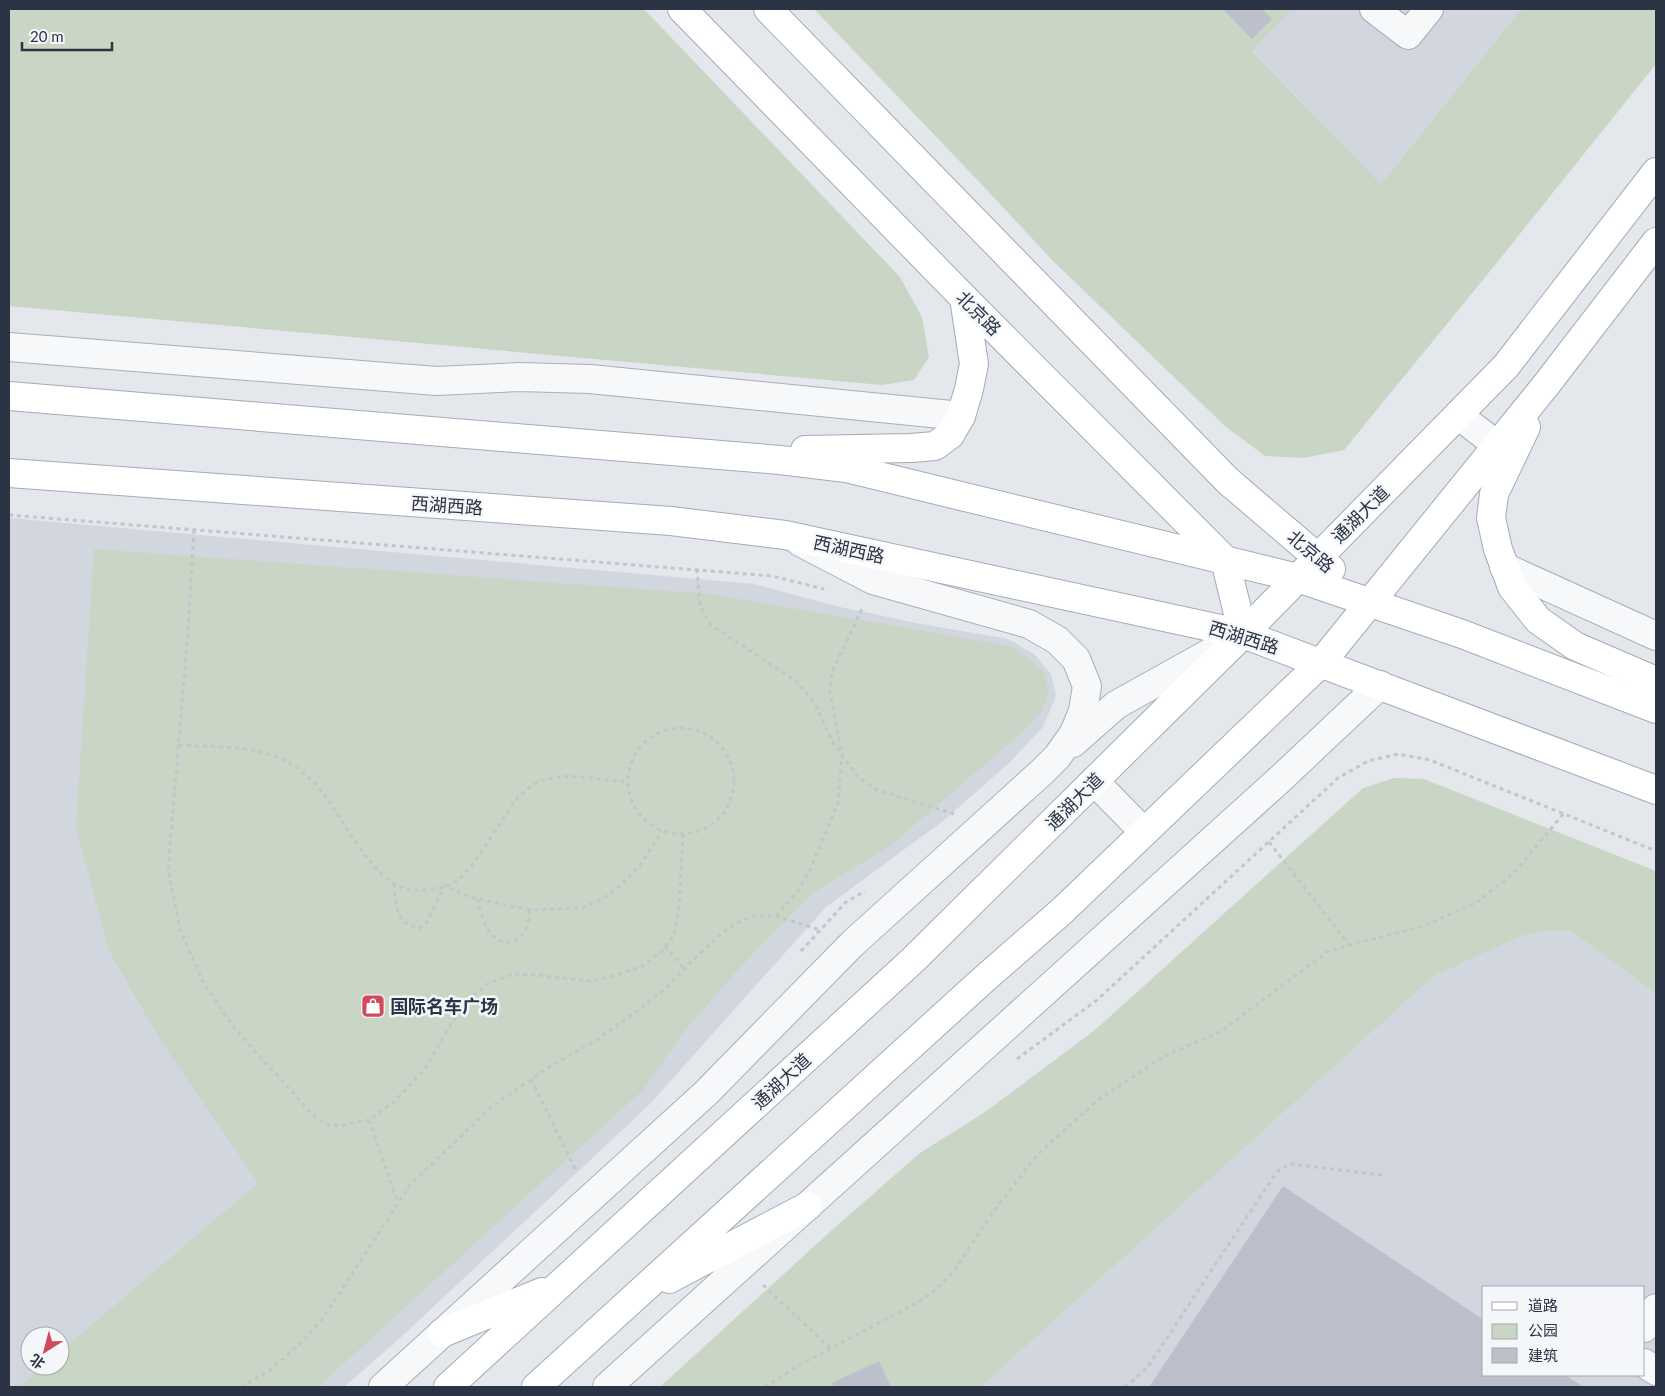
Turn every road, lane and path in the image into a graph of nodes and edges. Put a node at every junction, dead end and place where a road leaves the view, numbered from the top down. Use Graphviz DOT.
graph roads {
  1 [pos="682,9"];
  2 [pos="768,9"];
  3 [pos="1374,9"];
  4 [pos="1428,9"];
  5 [pos="1656,172"];
  6 [pos="1656,242"];
  7 [pos="964,298"];
  8 [pos="9,347"];
  9 [pos="1546,385"];
  10 [pos="9,396"];
  11 [pos="1458,415"];
  12 [pos="961,416"];
  13 [pos="1497,445"];
  14 [pos="747,458"];
  15 [pos="9,473"];
  16 [pos="9,515"];
  17 [pos="194,530"];
  18 [pos="785,535"];
  19 [pos="1318,557"];
  20 [pos="1225,560"];
  21 [pos="1504,567"];
  22 [pos="697,569"];
  23 [pos="1298,578"];
  24 [pos="831,591"];
  25 [pos="866,600"];
  26 [pos="1370,602"];
  27 [pos="1243,634"];
  28 [pos="1656,636"];
  29 [pos="1321,663"];
  30 [pos="1656,680"];
  31 [pos="1380,685"];
  32 [pos="1656,709"];
  33 [pos="179,745"];
  34 [pos="842,754"];
  35 [pos="1057,757"];
  36 [pos="1094,781"];
  37 [pos="627,782"];
  38 [pos="1656,790"];
  39 [pos="1564,813"];
  40 [pos="957,815"];
  41 [pos="662,831"];
  42 [pos="1144,832"];
  43 [pos="683,834"];
  44 [pos="1269,842"];
  45 [pos="1656,851"];
  46 [pos="394,884"];
  47 [pos="444,886"];
  48 [pos="871,886"];
  49 [pos="477,898"];
  50 [pos="530,910"];
  51 [pos="776,916"];
  52 [pos="820,930"];
  53 [pos="1350,945"];
  54 [pos="665,946"];
  55 [pos="800,952"];
  56 [pos="684,968"];
  57 [pos="1015,1060"];
  58 [pos="531,1079"];
  59 [pos="369,1120"];
  60 [pos="1383,1175"];
  61 [pos="579,1176"];
  62 [pos="398,1203"];
  63 [pos="808,1206"];
  64 [pos="760,1282"];
  65 [pos="560,1285"];
  66 [pos="637,1296"];
  67 [pos="1656,1308"];
  68 [pos="1645,1326"];
  69 [pos="442,1333"];
  70 [pos="830,1348"];
  71 [pos="1645,1364"];
  72 [pos="1656,1371"];
  73 [pos="241,1387"];
  74 [pos="383,1387"];
  75 [pos="448,1387"];
  76 [pos="536,1387"];
  77 [pos="607,1387"];
  78 [pos="765,1387"];
  79 [pos="1124,1387"];
  1 -- 7 [label="main road, 北京路"];
  2 -- 19 [label="main road, 北京路"];
  3 -- 4 [label="street"];
  5 -- 11 [label="main road, 通湖大道"];
  6 -- 9 [label="main road"];
  7 -- 12 [label="main road"];
  7 -- 20 [label="main road, 北京路"];
  8 -- 12 [label="street"];
  9 -- 13 [label="main road"];
  9 -- 21 [label="main road"];
  10 -- 14 [label="main road"];
  11 -- 13 [label="street"];
  11 -- 19 [label="main road, 通湖大道"];
  12 -- 14 [label="main road"];
  13 -- 26 [label="main road"];
  14 -- 20 [label="main road"];
  15 -- 18 [label="main road, 西湖西路"];
  16 -- 17 [label="path"];
  17 -- 22 [label="path"];
  17 -- 33 [label="path"];
  18 -- 27 [label="main road, 西湖西路"];
  18 -- 35 [label="street"];
  19 -- 23 [label="main road, 通湖大道"];
  19 -- 26 [label="main road, 北京路"];
  20 -- 23 [label="main road"];
  20 -- 27 [label="main road"];
  21 -- 28 [label="street"];
  21 -- 30 [label="main road"];
  22 -- 24 [label="path"];
  22 -- 34 [label="path"];
  23 -- 26 [label="main road"];
  23 -- 27 [label="main road, 通湖大道"];
  25 -- 34 [label="path"];
  26 -- 29 [label="main road"];
  26 -- 32 [label="main road"];
  27 -- 29 [label="main road, 西湖西路"];
  27 -- 35 [label="street"];
  27 -- 36 [label="main road, 通湖大道"];
  29 -- 31 [label="main road, 西湖西路"];
  29 -- 42 [label="main road"];
  31 -- 38 [label="main road, 西湖西路"];
  31 -- 63 [label="street"];
  33 -- 46 [label="path"];
  33 -- 59 [label="path"];
  34 -- 40 [label="path"];
  34 -- 51 [label="path"];
  35 -- 69 [label="street"];
  36 -- 42 [label="street"];
  36 -- 65 [label="main road, 通湖大道"];
  37 -- 41 [label="path"];
  37 -- 43 [label="path"];
  37 -- 47 [label="path"];
  39 -- 44 [label="path"];
  39 -- 45 [label="path"];
  39 -- 53 [label="path"];
  41 -- 43 [label="path"];
  41 -- 50 [label="path"];
  42 -- 66 [label="main road"];
  43 -- 54 [label="path"];
  44 -- 53 [label="path"];
  44 -- 57 [label="path"];
  46 -- 47 [label="path"];
  46 -- 47 [label="path"];
  47 -- 49 [label="path"];
  48 -- 52 [label="path"];
  49 -- 50 [label="path"];
  49 -- 50 [label="path"];
  51 -- 52 [label="path"];
  51 -- 56 [label="path"];
  52 -- 55 [label="path"];
  53 -- 70 [label="path"];
  54 -- 56 [label="path"];
  54 -- 59 [label="path"];
  56 -- 58 [label="path"];
  58 -- 61 [label="path"];
  58 -- 62 [label="path"];
  59 -- 62 [label="path"];
  60 -- 79 [label="path"];
  62 -- 73 [label="path"];
  63 -- 66 [label="main road"];
  63 -- 77 [label="street"];
  64 -- 70 [label="path"];
  65 -- 69 [label="main road"];
  65 -- 75 [label="main road, 通湖大道"];
  66 -- 76 [label="main road"];
  67 -- 68 [label="street"];
  69 -- 74 [label="street"];
  70 -- 78 [label="path"];
  71 -- 72 [label="street"];
}
